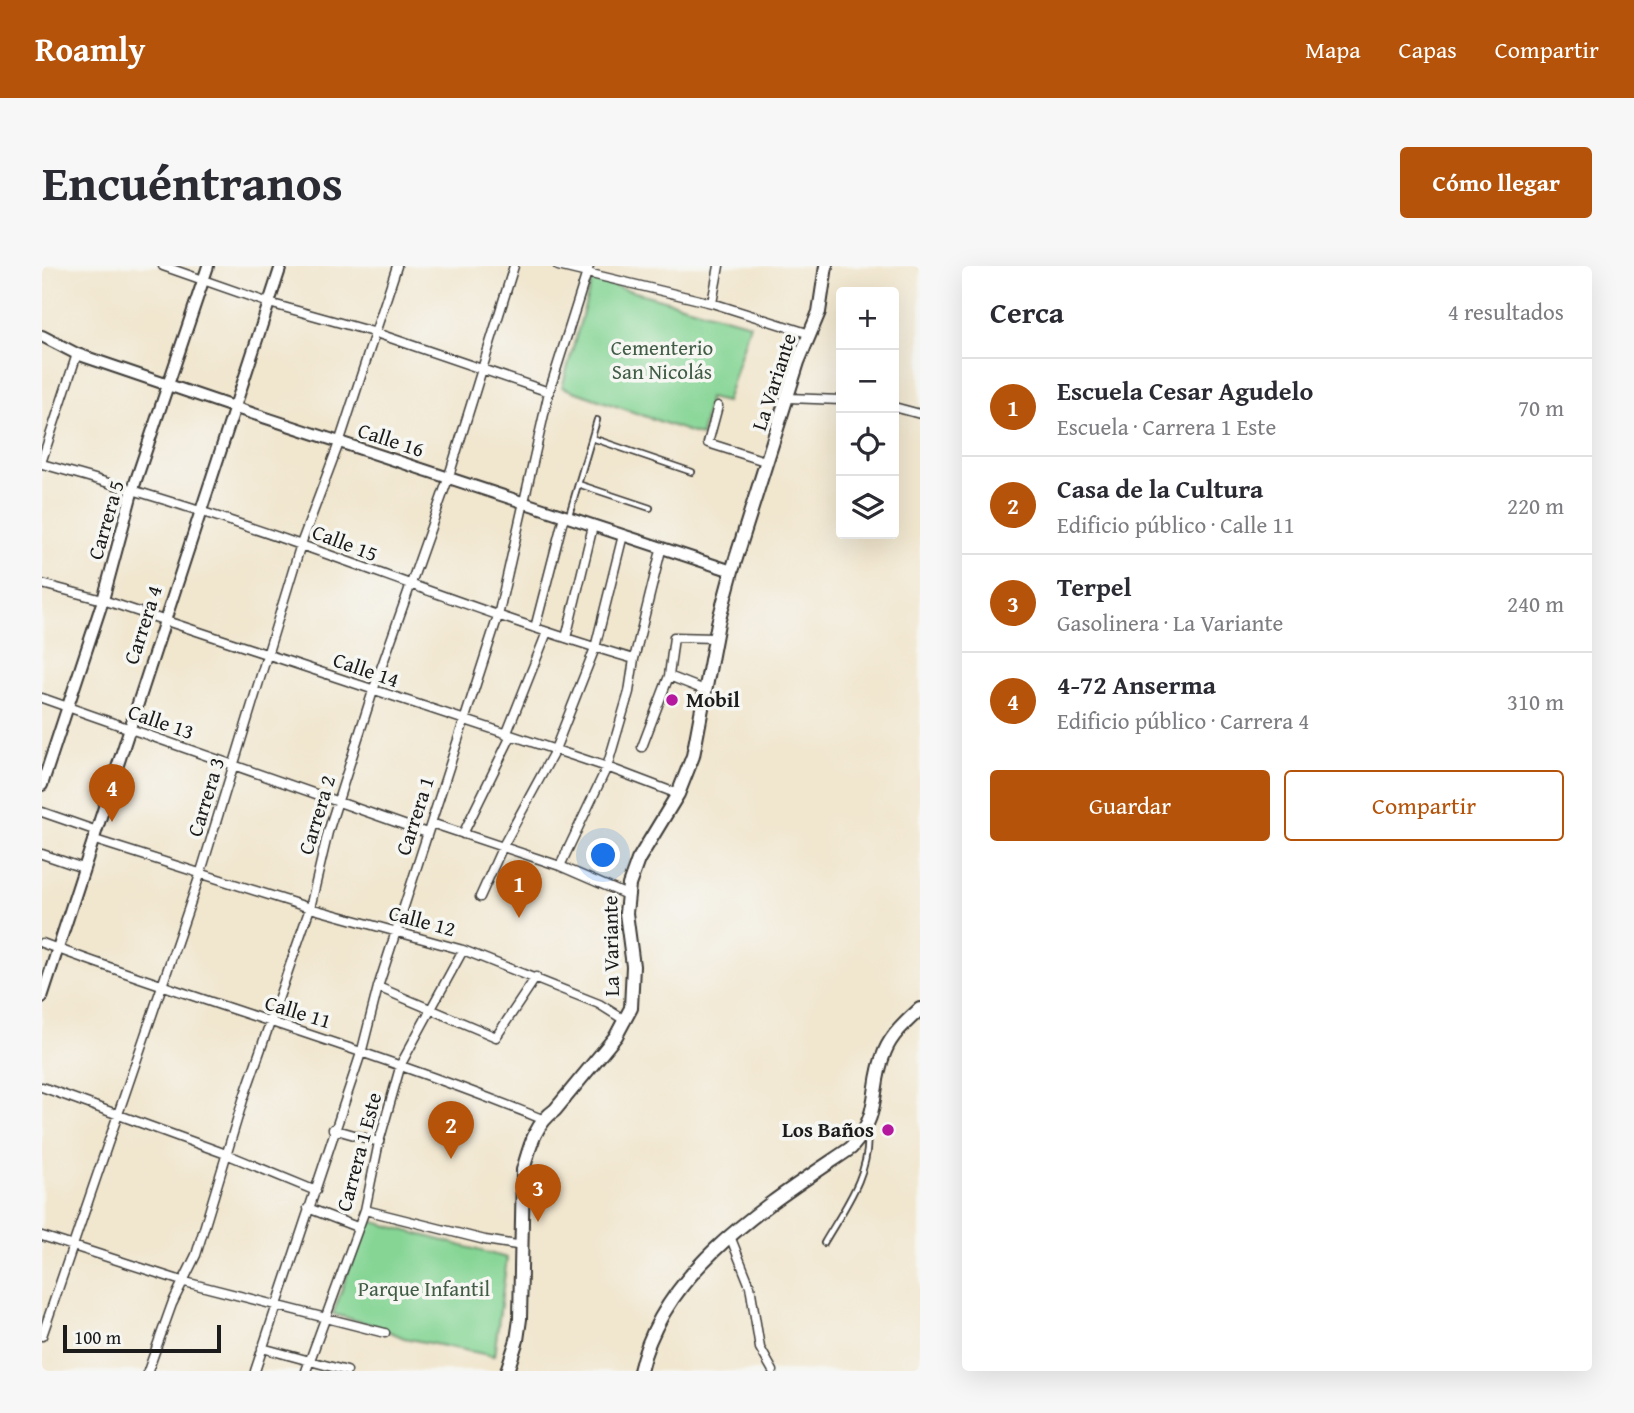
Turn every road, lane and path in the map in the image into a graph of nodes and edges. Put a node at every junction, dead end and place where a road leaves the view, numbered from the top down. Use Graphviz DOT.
graph roads {
  1 [pos="163,266"];
  2 [pos="208,266"];
  3 [pos="281,266"];
  4 [pos="397,266"];
  5 [pos="514,266"];
  6 [pos="558,266"];
  7 [pos="719,266"];
  8 [pos="826,266"];
  9 [pos="588,270"];
  10 [pos="203,281"];
  11 [pos="269,303"];
  12 [pos="712,303"];
  13 [pos="373,332"];
  14 [pos="810,334"];
  15 [pos="42,335"];
  16 [pos="77,354"];
  17 [pos="482,370"];
  18 [pos="171,384"];
  19 [pos="549,392"];
  20 [pos="788,398"];
  21 [pos="836,400"];
  22 [pos="718,406"];
  23 [pos="233,407"];
  24 [pos="899,408"];
  25 [pos="920,414"];
  26 [pos="597,420"];
  27 [pos="592,438"];
  28 [pos="339,443"];
  29 [pos="42,462"];
  30 [pos="768,462"];
  31 [pos="692,472"];
  32 [pos="448,479"];
  33 [pos="578,484"];
  34 [pos="133,489"];
  35 [pos="525,504"];
  36 [pos="650,508"];
  37 [pos="200,512"];
  38 [pos="566,516"];
  39 [pos="593,526"];
  40 [pos="623,535"];
  41 [pos="301,544"];
  42 [pos="661,550"];
  43 [pos="732,571"];
  44 [pos="42,584"];
  45 [pos="408,585"];
  46 [pos="103,600"];
  47 [pos="498,615"];
  48 [pos="163,621"];
  49 [pos="535,628"];
  50 [pos="547,632"];
  51 [pos="566,638"];
  52 [pos="715,638"];
  53 [pos="595,648"];
  54 [pos="269,655"];
  55 [pos="634,659"];
  56 [pos="669,676"];
  57 [pos="373,691"];
  58 [pos="706,691"];
  59 [pos="42,698"];
  60 [pos="69,707"];
  61 [pos="464,720"];
  62 [pos="130,730"];
  63 [pos="509,735"];
  64 [pos="642,747"];
  65 [pos="554,752"];
  66 [pos="234,764"];
  67 [pos="607,767"];
  68 [pos="42,785"];
  69 [pos="678,794"];
  70 [pos="338,800"];
  71 [pos="42,812"];
  72 [pos="431,823"];
  73 [pos="427,833"];
  74 [pos="463,834"];
  75 [pos="96,835"];
  76 [pos="503,846"];
  77 [pos="42,855"];
  78 [pos="560,866"];
  79 [pos="83,867"];
  80 [pos="200,875"];
  81 [pos="627,895"];
  82 [pos="480,897"];
  83 [pos="310,908"];
  84 [pos="397,933"];
  85 [pos="42,943"];
  86 [pos="58,949"];
  87 [pos="463,950"];
  88 [pos="536,977"];
  89 [pos="163,986"];
  90 [pos="378,988"];
  91 [pos="42,997"];
  92 [pos="429,1009"];
  93 [pos="920,1009"];
  94 [pos="626,1021"];
  95 [pos="271,1023"];
  96 [pos="362,1050"];
  97 [pos="401,1064"];
  98 [pos="42,1087"];
  99 [pos="120,1116"];
  100 [pos="542,1119"];
  101 [pos="333,1129"];
  102 [pos="864,1132"];
  103 [pos="379,1142"];
  104 [pos="226,1154"];
  105 [pos="316,1191"];
  106 [pos="308,1208"];
  107 [pos="365,1210"];
  108 [pos="357,1227"];
  109 [pos="42,1236"];
  110 [pos="730,1236"];
  111 [pos="824,1243"];
  112 [pos="523,1246"];
  113 [pos="74,1247"];
  114 [pos="185,1282"];
  115 [pos="278,1306"];
  116 [pos="326,1319"];
  117 [pos="385,1333"];
  118 [pos="42,1336"];
  119 [pos="262,1349"];
  120 [pos="309,1360"];
  121 [pos="148,1371"];
  122 [pos="255,1371"];
  123 [pos="306,1371"];
  124 [pos="347,1371"];
  125 [pos="506,1371"];
  126 [pos="640,1371"];
  127 [pos="772,1371"];
  1 -- 10 [label="street"];
  2 -- 10 [label="street, Carrera 5"];
  3 -- 11 [label="street, Carrera 4"];
  4 -- 13 [label="street, Carrera 3"];
  5 -- 17 [label="street, Carrera 2"];
  6 -- 9 [label="street"];
  7 -- 12 [label="street"];
  8 -- 14 [label="main road, La Variante"];
  9 -- 12 [label="street"];
  9 -- 19 [label="street, Carrera 1"];
  10 -- 11 [label="street"];
  10 -- 18 [label="street, Carrera 5"];
  11 -- 13 [label="street"];
  11 -- 23 [label="street, Carrera 4"];
  12 -- 14 [label="street"];
  13 -- 17 [label="street"];
  13 -- 28 [label="street, Carrera 3"];
  14 -- 20 [label="main road, La Variante"];
  15 -- 16 [label="street, Calle 16"];
  16 -- 18 [label="street, Calle 16"];
  16 -- 29 [label="street"];
  17 -- 19 [label="street"];
  17 -- 32 [label="street, Carrera 2"];
  18 -- 23 [label="street, Calle 16"];
  18 -- 34 [label="street, Carrera 5"];
  19 -- 35 [label="street, Carrera 1"];
  20 -- 21 [label="street"];
  20 -- 30 [label="main road, La Variante"];
  22 -- 30 [label="street"];
  23 -- 28 [label="street, Calle 16"];
  23 -- 37 [label="street, Carrera 4"];
  24 -- 25 [label="street"];
  26 -- 27 [label="lane"];
  27 -- 31 [label="lane"];
  27 -- 33 [label="lane"];
  28 -- 32 [label="street, Calle 16"];
  28 -- 41 [label="street, Carrera 3"];
  29 -- 34 [label="street, Calle 15"];
  30 -- 43 [label="main road, La Variante"];
  32 -- 35 [label="street, Calle 16"];
  32 -- 45 [label="street, Carrera 2"];
  33 -- 36 [label="lane"];
  33 -- 38 [label="lane"];
  34 -- 37 [label="street, Calle 15"];
  34 -- 46 [label="street, Carrera 5"];
  35 -- 38 [label="street, Calle 16"];
  35 -- 47 [label="street, Carrera 1"];
  37 -- 41 [label="street, Calle 15"];
  37 -- 48 [label="street, Carrera 4"];
  38 -- 39 [label="street, Calle 16"];
  38 -- 49 [label="street"];
  39 -- 40 [label="street, Calle 16"];
  39 -- 51 [label="street"];
  40 -- 42 [label="street, Calle 16"];
  40 -- 53 [label="street"];
  41 -- 45 [label="street, Calle 15"];
  41 -- 54 [label="street, Carrera 3"];
  42 -- 43 [label="street, Calle 16"];
  42 -- 55 [label="street"];
  43 -- 52 [label="main road, La Variante"];
  44 -- 46 [label="street, Calle 14"];
  45 -- 47 [label="street, Calle 15"];
  45 -- 57 [label="street, Carrera 2"];
  46 -- 48 [label="street, Calle 14"];
  46 -- 60 [label="street, Carrera 5"];
  47 -- 49 [label="street, Calle 15"];
  47 -- 61 [label="street, Carrera 1"];
  48 -- 54 [label="street, Calle 14"];
  48 -- 62 [label="street, Carrera 4"];
  49 -- 50 [label="street, Calle 15"];
  50 -- 51 [label="street, Calle 15"];
  50 -- 63 [label="street"];
  51 -- 53 [label="street, Calle 15"];
  52 -- 56 [label="street"];
  52 -- 58 [label="main road, La Variante"];
  53 -- 55 [label="street, Calle 15"];
  53 -- 65 [label="street"];
  54 -- 57 [label="street, Calle 14"];
  54 -- 66 [label="street, Carrera 3"];
  55 -- 67 [label="street"];
  56 -- 58 [label="street"];
  56 -- 64 [label="street"];
  57 -- 61 [label="street, Calle 14"];
  57 -- 70 [label="street, Carrera 2"];
  58 -- 69 [label="main road, La Variante"];
  59 -- 60 [label="street, Calle 13"];
  60 -- 62 [label="street, Calle 13"];
  60 -- 68 [label="street, Carrera 5"];
  61 -- 63 [label="street, Calle 14"];
  61 -- 72 [label="street, Carrera 1"];
  62 -- 66 [label="street, Calle 13"];
  62 -- 75 [label="street, Carrera 4"];
  63 -- 65 [label="street, Calle 14"];
  63 -- 74 [label="street"];
  65 -- 67 [label="street, Calle 14"];
  65 -- 76 [label="street"];
  66 -- 70 [label="street, Calle 13"];
  66 -- 80 [label="street, Carrera 3"];
  67 -- 69 [label="street, Calle 14"];
  67 -- 78 [label="street"];
  69 -- 81 [label="main road, La Variante"];
  70 -- 73 [label="street, Calle 13"];
  70 -- 83 [label="street, Carrera 2"];
  71 -- 75 [label="street"];
  72 -- 73 [label="street, Carrera 1"];
  72 -- 74 [label="street"];
  73 -- 84 [label="street, Carrera 1"];
  74 -- 76 [label="street"];
  75 -- 79 [label="street, Carrera 4"];
  75 -- 80 [label="street, Calle 12"];
  76 -- 78 [label="street"];
  76 -- 82 [label="street"];
  77 -- 79 [label="street"];
  78 -- 81 [label="street"];
  79 -- 86 [label="street, Carrera 4"];
  80 -- 83 [label="street, Calle 12"];
  80 -- 89 [label="street, Carrera 3"];
  81 -- 94 [label="main road, La Variante"];
  83 -- 84 [label="street, Calle 12"];
  83 -- 95 [label="street, Carrera 2"];
  84 -- 87 [label="street, Calle 12"];
  84 -- 90 [label="street, Carrera 1"];
  85 -- 86 [label="street, Calle 11"];
  86 -- 89 [label="street, Calle 11"];
  86 -- 91 [label="street, Carrera 4"];
  87 -- 88 [label="street, Calle 12"];
  87 -- 92 [label="street, Carrera 1 Este"];
  88 -- 92 [label="street"];
  88 -- 94 [label="street, Calle 12"];
  89 -- 95 [label="street, Calle 11"];
  89 -- 99 [label="street, Carrera 3"];
  90 -- 92 [label="street"];
  90 -- 96 [label="street, Carrera 1"];
  92 -- 97 [label="street, Carrera 1 Este"];
  93 -- 102 [label="main road"];
  94 -- 100 [label="main road, La Variante"];
  95 -- 96 [label="street, Calle 11"];
  95 -- 104 [label="street, Carrera 2"];
  96 -- 97 [label="street, Calle 11"];
  96 -- 101 [label="street, Carrera 1"];
  97 -- 100 [label="street, Calle 11"];
  97 -- 103 [label="street, Carrera 1 Este"];
  98 -- 99 [label="street"];
  99 -- 104 [label="street"];
  99 -- 113 [label="street, Carrera 3"];
  100 -- 112 [label="main road, La Variante"];
  101 -- 103 [label="street"];
  101 -- 105 [label="street, Carrera 1"];
  102 -- 110 [label="main road"];
  102 -- 111 [label="lane"];
  103 -- 107 [label="street, Carrera 1 Este"];
  104 -- 105 [label="street"];
  104 -- 114 [label="street, Carrera 2"];
  105 -- 106 [label="street, Carrera 1"];
  106 -- 108 [label="street"];
  106 -- 115 [label="street, Carrera 1"];
  107 -- 108 [label="street, Carrera 1 Este"];
  107 -- 112 [label="street"];
  108 -- 116 [label="street, Carrera 1 Este"];
  109 -- 113 [label="street"];
  110 -- 126 [label="main road"];
  110 -- 127 [label="street"];
  112 -- 125 [label="main road, La Variante"];
  113 -- 114 [label="street"];
  113 -- 118 [label="street, Carrera 3"];
  114 -- 115 [label="street"];
  114 -- 121 [label="street, Carrera 2"];
  115 -- 116 [label="street"];
  115 -- 119 [label="street, Carrera 1"];
  116 -- 117 [label="street"];
  116 -- 120 [label="street, Carrera 1 Este"];
  119 -- 120 [label="street"];
  119 -- 122 [label="street, Carrera 1"];
  120 -- 123 [label="street, Carrera 1 Este"];
  120 -- 124 [label="street"];
}
